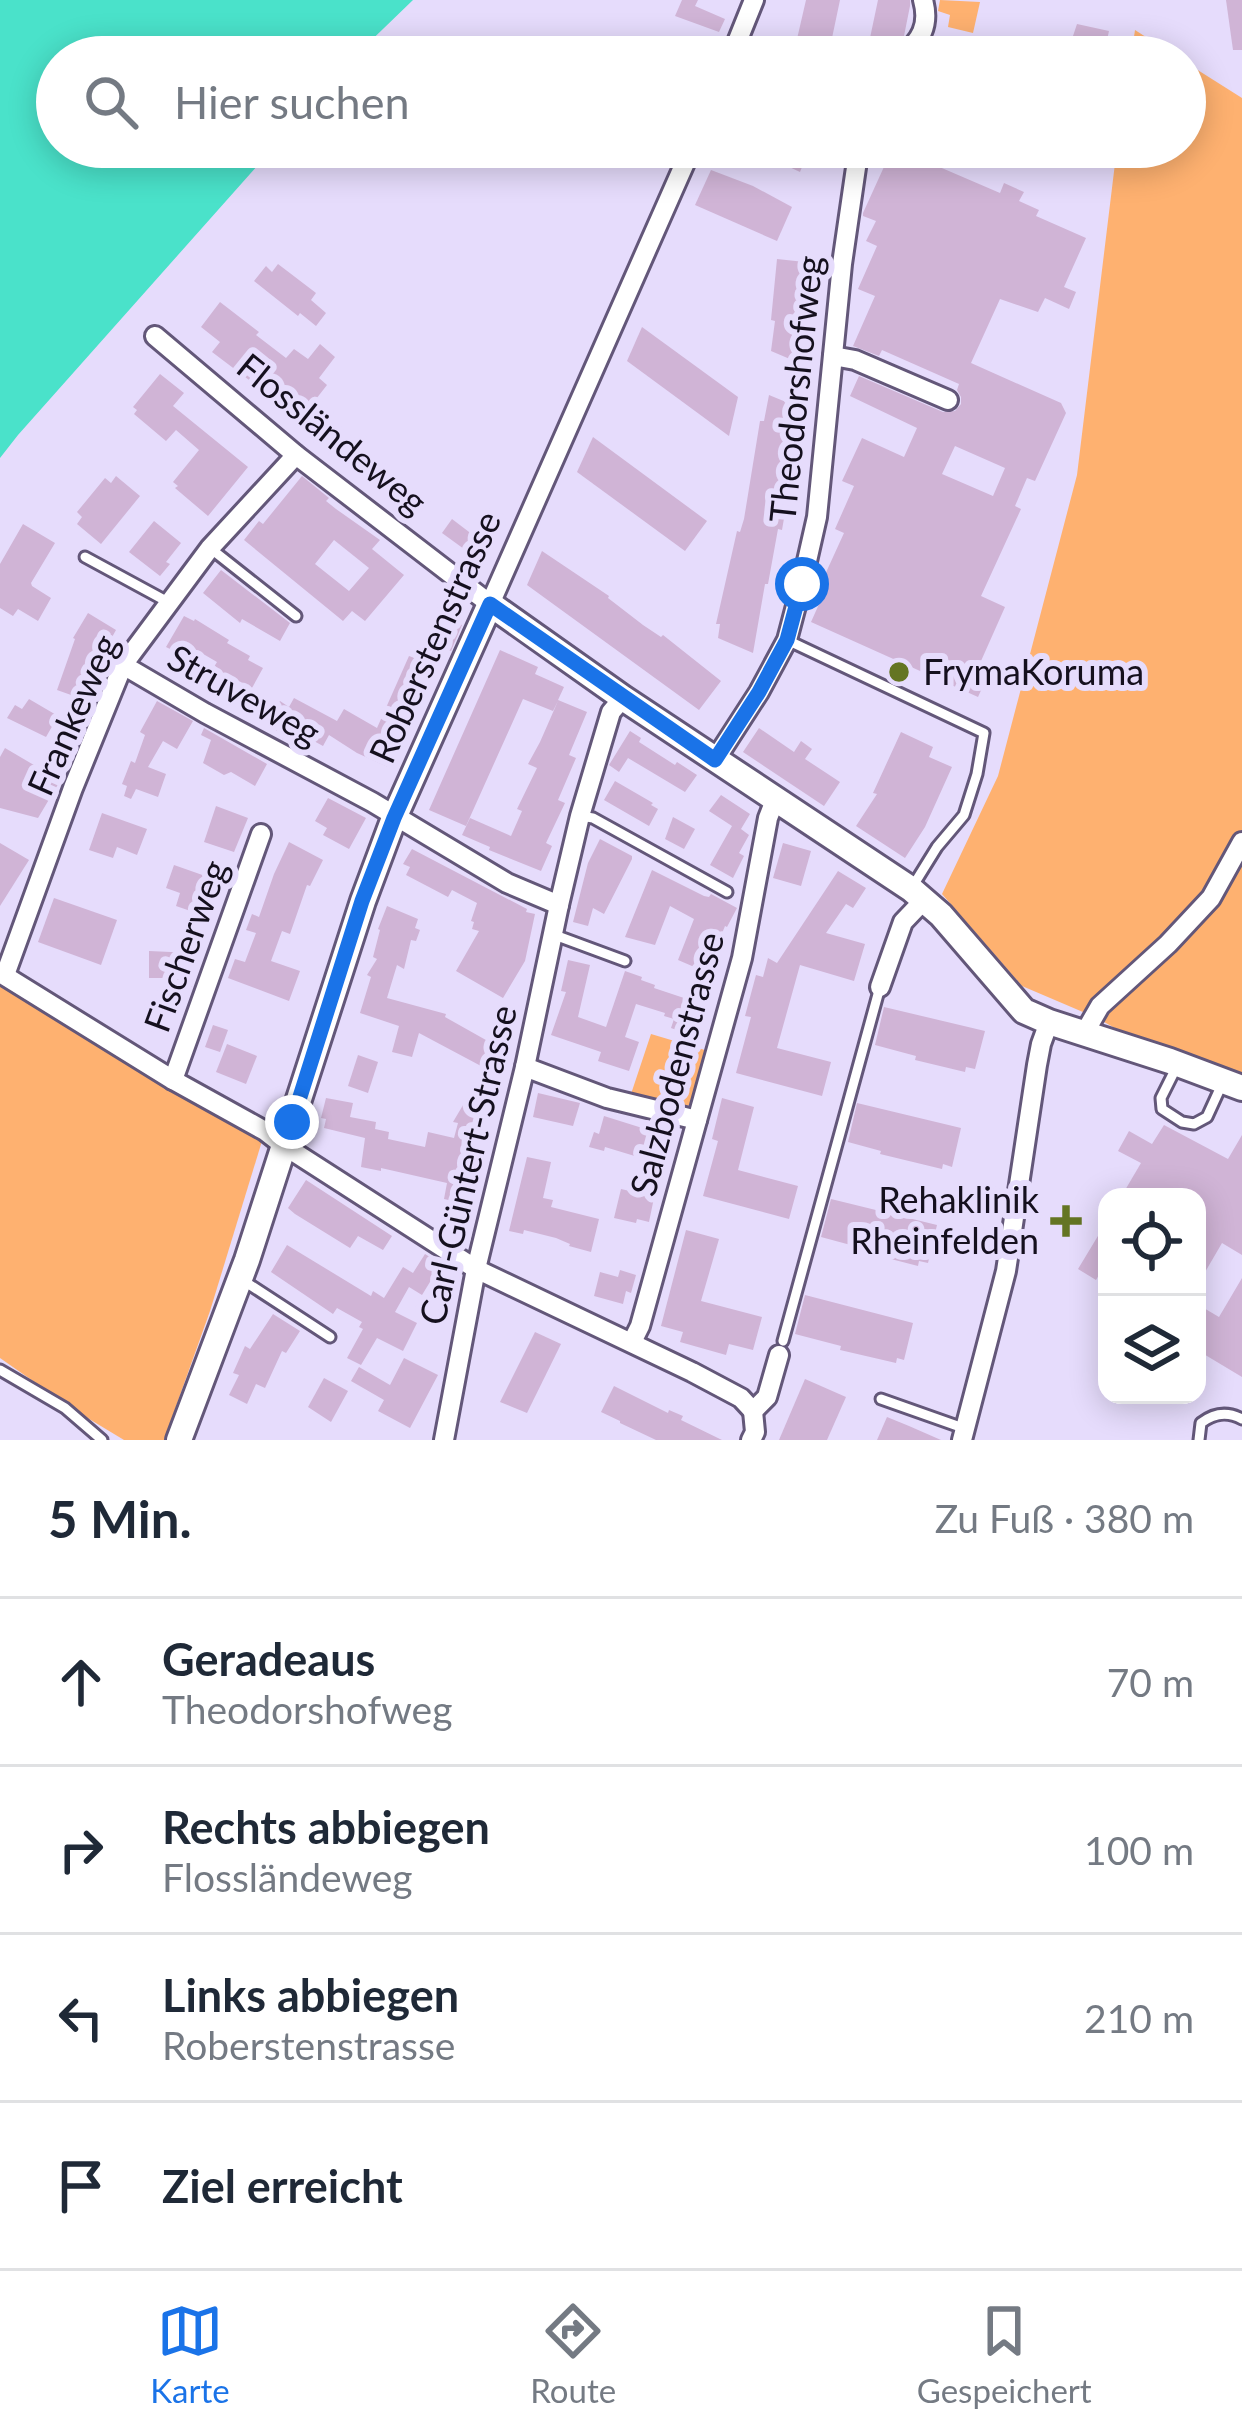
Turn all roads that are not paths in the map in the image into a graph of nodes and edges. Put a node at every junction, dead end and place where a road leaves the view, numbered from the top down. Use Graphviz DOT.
graph roads {
  1 [pos="754,0"];
  2 [pos="922,0"];
  3 [pos="739,36"];
  4 [pos="921,36"];
  5 [pos="683,168"];
  6 [pos="856,168"];
  7 [pos="155,336"];
  8 [pos="833,356"];
  9 [pos="948,400"];
  10 [pos="296,455"];
  11 [pos="210,548"];
  12 [pos="85,557"];
  13 [pos="168,602"];
  14 [pos="490,604"];
  15 [pos="296,616"];
  16 [pos="787,640"];
  17 [pos="123,665"];
  18 [pos="622,698"];
  19 [pos="715,760"];
  20 [pos="775,800"];
  21 [pos="580,816"];
  22 [pos="394,818"];
  23 [pos="261,834"];
  24 [pos="1242,842"];
  25 [pos="727,892"];
  26 [pos="918,895"];
  27 [pos="559,905"];
  28 [pos="552,934"];
  29 [pos="625,961"];
  30 [pos="3,974"];
  31 [pos="880,987"];
  32 [pos="1049,1022"];
  33 [pos="1085,1032"];
  34 [pos="1178,1064"];
  35 [pos="525,1066"];
  36 [pos="172,1080"];
  37 [pos="1233,1085"];
  38 [pos="698,1120"];
  39 [pos="283,1145"];
  40 [pos="476,1269"];
  41 [pos="241,1279"];
  42 [pos="330,1337"];
  43 [pos="632,1342"];
  44 [pos="781,1348"];
  45 [pos="0,1370"];
  46 [pos="880,1399"];
  47 [pos="753,1411"];
  48 [pos="1242,1419"];
  49 [pos="964,1434"];
  50 [pos="102,1440"];
  51 [pos="179,1440"];
  52 [pos="444,1440"];
  53 [pos="751,1440"];
  54 [pos="1199,1440"];
  1 -- 3 [label="street"];
  2 -- 4 [label="street"];
  5 -- 14 [label="street, Roberstenstrasse"];
  6 -- 8 [label="street, Theodorshofweg"];
  7 -- 10 [label="street, Flossländeweg"];
  8 -- 9 [label="street"];
  8 -- 16 [label="street, Theodorshofweg"];
  10 -- 11 [label="street, Frankeweg"];
  10 -- 14 [label="street, Flossländeweg"];
  11 -- 13 [label="street, Frankeweg"];
  11 -- 15 [label="lane"];
  12 -- 13 [label="lane"];
  13 -- 17 [label="street, Frankeweg"];
  14 -- 18 [label="street, Flossländeweg"];
  14 -- 22 [label="street, Roberstenstrasse"];
  16 -- 19 [label="street, Theodorshofweg"];
  16 -- 26 [label="lane"];
  17 -- 22 [label="street, Struveweg"];
  17 -- 30 [label="street, Frankeweg"];
  18 -- 19 [label="street, Flossländeweg"];
  18 -- 21 [label="street, Carl-Güntert-Strasse"];
  19 -- 20 [label="street, Flossländeweg"];
  20 -- 26 [label="street, Flossländeweg"];
  20 -- 38 [label="street, Salzbodenstrasse"];
  21 -- 25 [label="lane"];
  21 -- 27 [label="street, Carl-Güntert-Strasse"];
  22 -- 27 [label="street, Struveweg"];
  22 -- 39 [label="street, Roberstenstrasse"];
  23 -- 36 [label="street, Fischerweg"];
  24 -- 33 [label="street"];
  26 -- 31 [label="street"];
  26 -- 32 [label="street, Flossländeweg"];
  27 -- 28 [label="street, Carl-Güntert-Strasse"];
  28 -- 29 [label="lane"];
  28 -- 35 [label="street, Carl-Güntert-Strasse"];
  30 -- 36 [label="street, Fischerweg"];
  31 -- 44 [label="lane"];
  32 -- 33 [label="street, Flossländeweg"];
  32 -- 49 [label="street"];
  33 -- 34 [label="street, Flossländeweg"];
  34 -- 37 [label="street, Flossländeweg"];
  34 -- 37 [label="lane"];
  35 -- 38 [label="street"];
  35 -- 40 [label="street, Carl-Güntert-Strasse"];
  36 -- 39 [label="street, Fischerweg"];
  38 -- 43 [label="street, Salzbodenstrasse"];
  39 -- 40 [label="street, Fischerweg"];
  39 -- 41 [label="street, Roberstenstrasse"];
  40 -- 43 [label="street, Fischerweg"];
  40 -- 52 [label="street, Carl-Güntert-Strasse"];
  41 -- 42 [label="lane"];
  41 -- 51 [label="street, Roberstenstrasse"];
  43 -- 47 [label="street, Fischerweg"];
  44 -- 47 [label="street"];
  45 -- 50 [label="lane"];
  46 -- 49 [label="lane"];
  47 -- 53 [label="street"];
  48 -- 54 [label="lane"];
}
